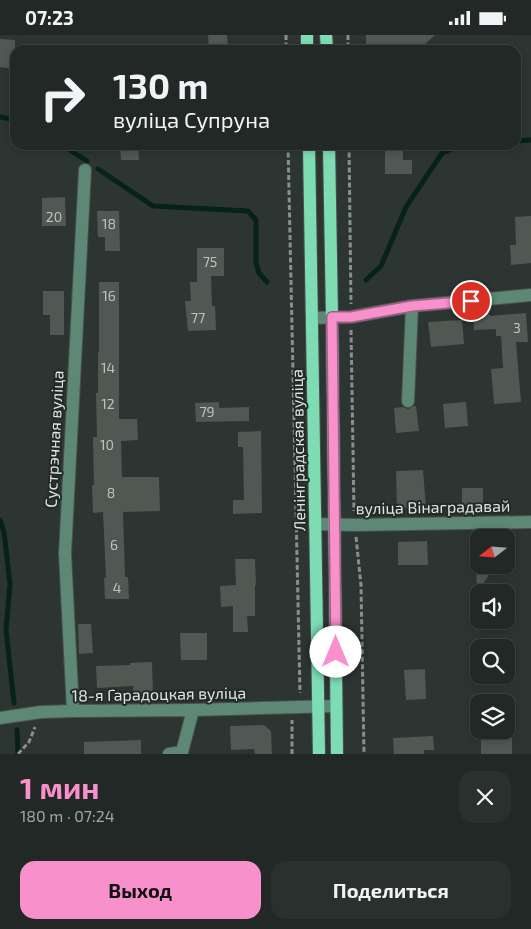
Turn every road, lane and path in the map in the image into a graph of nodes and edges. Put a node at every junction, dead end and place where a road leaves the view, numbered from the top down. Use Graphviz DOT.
graph roads {
  1 [pos="288,150"];
  2 [pos="309,150"];
  3 [pos="329,150"];
  4 [pos="349,150"];
  5 [pos="85,170"];
  6 [pos="531,295"];
  7 [pos="412,306"];
  8 [pos="332,317"];
  9 [pos="351,317"];
  10 [pos="312,318"];
  11 [pos="408,401"];
  12 [pos="531,522"];
  13 [pos="315,523"];
  14 [pos="335,524"];
  15 [pos="355,525"];
  16 [pos="336,706"];
  17 [pos="318,707"];
  18 [pos="292,708"];
  19 [pos="193,710"];
  20 [pos="73,711"];
  21 [pos="41,712"];
  22 [pos="0,718"];
  23 [pos="18,754"];
  24 [pos="169,754"];
  25 [pos="292,754"];
  26 [pos="319,754"];
  27 [pos="337,754"];
  28 [pos="364,754"];
  1 -- 18 [label="path"];
  2 -- 10 [label="main road, Ленінградская вуліца"];
  3 -- 8 [label="main road"];
  4 -- 9 [label="path"];
  5 -- 20 [label="street, Сустрэчная вуліца"];
  6 -- 7 [label="street"];
  7 -- 9 [label="street"];
  7 -- 11 [label="street"];
  8 -- 9 [label="street"];
  8 -- 10 [label="street"];
  8 -- 14 [label="main road"];
  9 -- 15 [label="path"];
  10 -- 13 [label="main road, Ленінградская вуліца"];
  12 -- 15 [label="street, вуліца Вінаградавай"];
  13 -- 14 [label="street, вуліца Вінаградавай"];
  13 -- 17 [label="main road, Ленінградская вуліца"];
  14 -- 15 [label="street, вуліца Вінаградавай"];
  14 -- 16 [label="main road"];
  15 -- 28 [label="path"];
  16 -- 17 [label="street, 18-я Гарадоцкая вуліца"];
  16 -- 27 [label="main road"];
  17 -- 18 [label="street, 18-я Гарадоцкая вуліца"];
  17 -- 26 [label="main road, Ленінградская вуліца"];
  18 -- 19 [label="street, 18-я Гарадоцкая вуліца"];
  18 -- 25 [label="path"];
  19 -- 20 [label="street, 18-я Гарадоцкая вуліца"];
  19 -- 24 [label="street"];
  20 -- 21 [label="street, 18-я Гарадоцкая вуліца"];
  21 -- 22 [label="street, 18-я Гарадоцкая вуліца"];
  21 -- 23 [label="path"];
}
